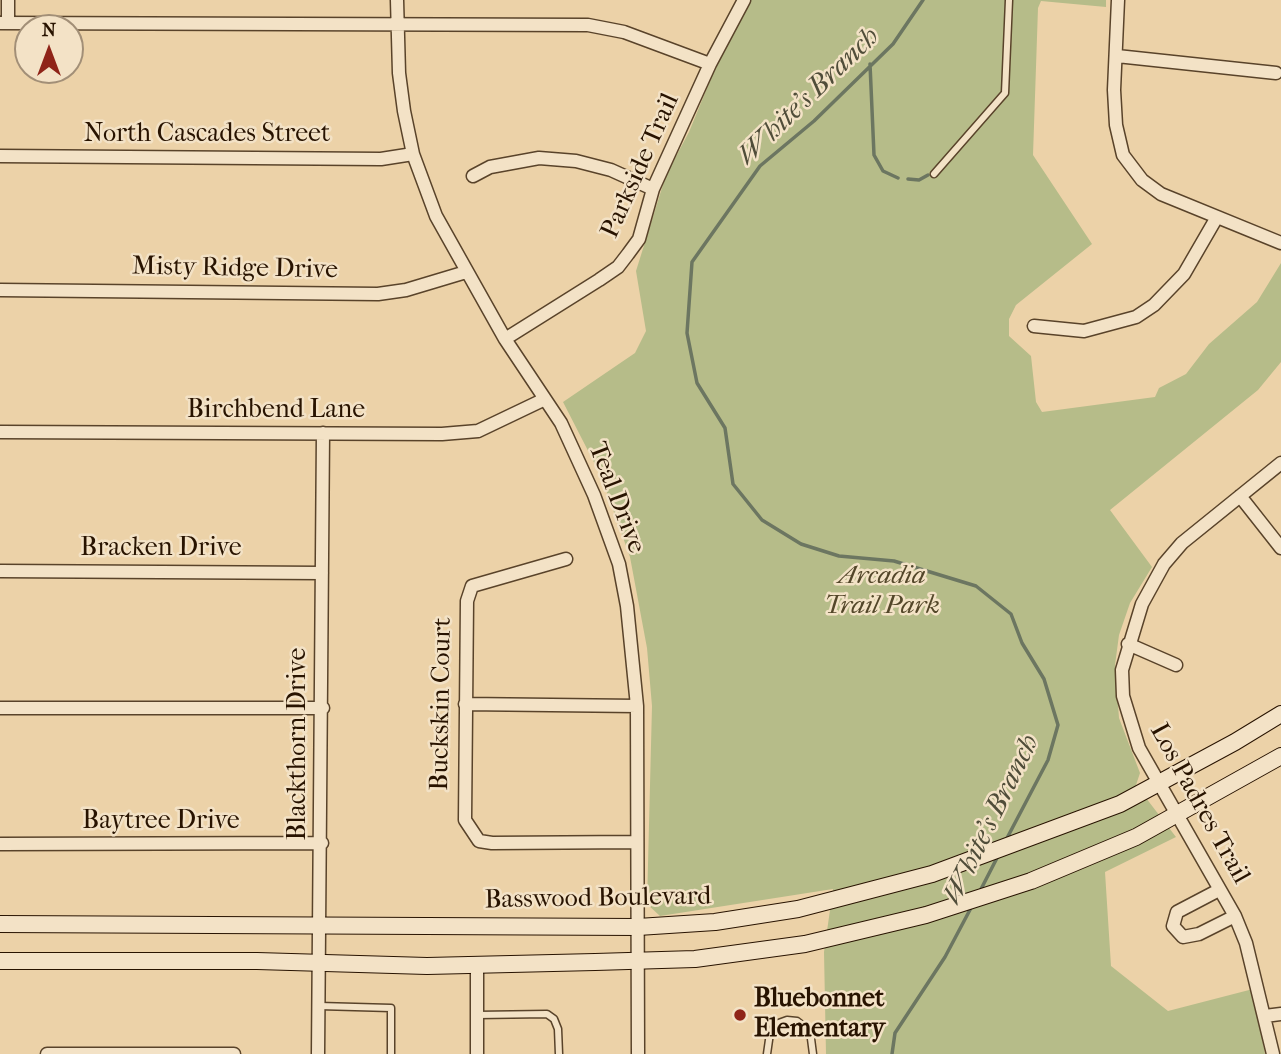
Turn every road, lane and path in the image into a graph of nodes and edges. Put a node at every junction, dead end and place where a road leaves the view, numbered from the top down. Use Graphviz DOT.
graph roads {
  1 [pos="8,0"];
  2 [pos="397,0"];
  3 [pos="744,0"];
  4 [pos="1009,0"];
  5 [pos="1118,0"];
  6 [pos="4,23"];
  7 [pos="397,26"];
  8 [pos="1116,55"];
  9 [pos="710,64"];
  10 [pos="1276,73"];
  11 [pos="413,154"];
  12 [pos="0,156"];
  13 [pos="934,174"];
  14 [pos="473,176"];
  15 [pos="653,189"];
  16 [pos="1217,218"];
  17 [pos="1281,243"];
  18 [pos="466,272"];
  19 [pos="0,290"];
  20 [pos="1034,326"];
  21 [pos="505,339"];
  22 [pos="545,399"];
  23 [pos="0,432"];
  24 [pos="323,433"];
  25 [pos="1281,463"];
  26 [pos="1240,496"];
  27 [pos="1281,548"];
  28 [pos="566,559"];
  29 [pos="0,571"];
  30 [pos="322,573"];
  31 [pos="1128,644"];
  32 [pos="1176,665"];
  33 [pos="465,704"];
  34 [pos="637,706"];
  35 [pos="0,708"];
  36 [pos="323,708"];
  37 [pos="1281,714"];
  38 [pos="1281,756"];
  39 [pos="1160,785"];
  40 [pos="1178,814"];
  41 [pos="637,842"];
  42 [pos="321,843"];
  43 [pos="0,844"];
  44 [pos="1219,890"];
  45 [pos="1235,916"];
  46 [pos="0,924"];
  47 [pos="319,926"];
  48 [pos="638,927"];
  49 [pos="0,961"];
  50 [pos="638,961"];
  51 [pos="319,963"];
  52 [pos="477,965"];
  53 [pos="319,1006"];
  54 [pos="477,1014"];
  55 [pos="1281,1014"];
  56 [pos="1265,1016"];
  57 [pos="47,1054"];
  58 [pos="234,1054"];
  59 [pos="318,1054"];
  60 [pos="391,1054"];
  61 [pos="477,1054"];
  62 [pos="559,1054"];
  63 [pos="638,1054"];
  64 [pos="767,1054"];
  65 [pos="813,1054"];
  66 [pos="1273,1054"];
  1 -- 6 [label="street"];
  2 -- 7 [label="street, Teal Drive"];
  3 -- 9 [label="street, Parkside Trail"];
  4 -- 13 [label="lane"];
  5 -- 8 [label="street"];
  6 -- 7 [label="street"];
  7 -- 9 [label="street"];
  7 -- 11 [label="street, Teal Drive"];
  8 -- 10 [label="street"];
  8 -- 16 [label="street"];
  9 -- 15 [label="street, Parkside Trail"];
  11 -- 12 [label="street, North Cascades Street"];
  11 -- 18 [label="street, Teal Drive"];
  14 -- 15 [label="street"];
  15 -- 21 [label="street, Parkside Trail"];
  16 -- 17 [label="street"];
  16 -- 20 [label="street"];
  18 -- 19 [label="street, Misty Ridge Drive"];
  18 -- 21 [label="street, Teal Drive"];
  21 -- 22 [label="street, Teal Drive"];
  22 -- 24 [label="street, Birchbend Lane"];
  22 -- 34 [label="street, Teal Drive"];
  23 -- 24 [label="street, Birchbend Lane"];
  24 -- 30 [label="street, Blackthorn Drive"];
  25 -- 26 [label="street, Los Padres Trail"];
  26 -- 27 [label="street"];
  26 -- 31 [label="street, Los Padres Trail"];
  28 -- 33 [label="street, Buckskin Court"];
  29 -- 30 [label="street, Bracken Drive"];
  30 -- 36 [label="street, Blackthorn Drive"];
  31 -- 32 [label="street"];
  31 -- 39 [label="street, Los Padres Trail"];
  33 -- 34 [label="street"];
  33 -- 41 [label="street, Buckskin Court"];
  34 -- 41 [label="street, Teal Drive"];
  35 -- 36 [label="street"];
  36 -- 42 [label="street, Blackthorn Drive"];
  37 -- 39 [label="main road, Basswood Boulevard"];
  38 -- 40 [label="main road"];
  39 -- 40 [label="street, Los Padres Trail"];
  39 -- 48 [label="main road, Basswood Boulevard"];
  40 -- 44 [label="street, Los Padres Trail"];
  40 -- 50 [label="main road"];
  41 -- 48 [label="street, Teal Drive"];
  42 -- 43 [label="street, Baytree Drive"];
  42 -- 47 [label="street, Blackthorn Drive"];
  44 -- 45 [label="street, Los Padres Trail"];
  44 -- 45 [label="street"];
  45 -- 56 [label="street, Los Padres Trail"];
  46 -- 47 [label="main road, Basswood Boulevard"];
  47 -- 48 [label="main road, Basswood Boulevard"];
  47 -- 51 [label="street, Blackthorn Drive"];
  48 -- 50 [label="street, Teal Drive"];
  49 -- 51 [label="main road"];
  50 -- 52 [label="main road"];
  50 -- 63 [label="street, Teal Drive"];
  51 -- 52 [label="main road"];
  51 -- 53 [label="street, Blackthorn Drive"];
  52 -- 54 [label="street"];
  53 -- 59 [label="street, Blackthorn Drive"];
  53 -- 60 [label="lane"];
  54 -- 61 [label="street"];
  54 -- 62 [label="lane"];
  55 -- 56 [label="street"];
  56 -- 66 [label="street, Los Padres Trail"];
  57 -- 58 [label="street"];
  64 -- 65 [label="lane"];
}
